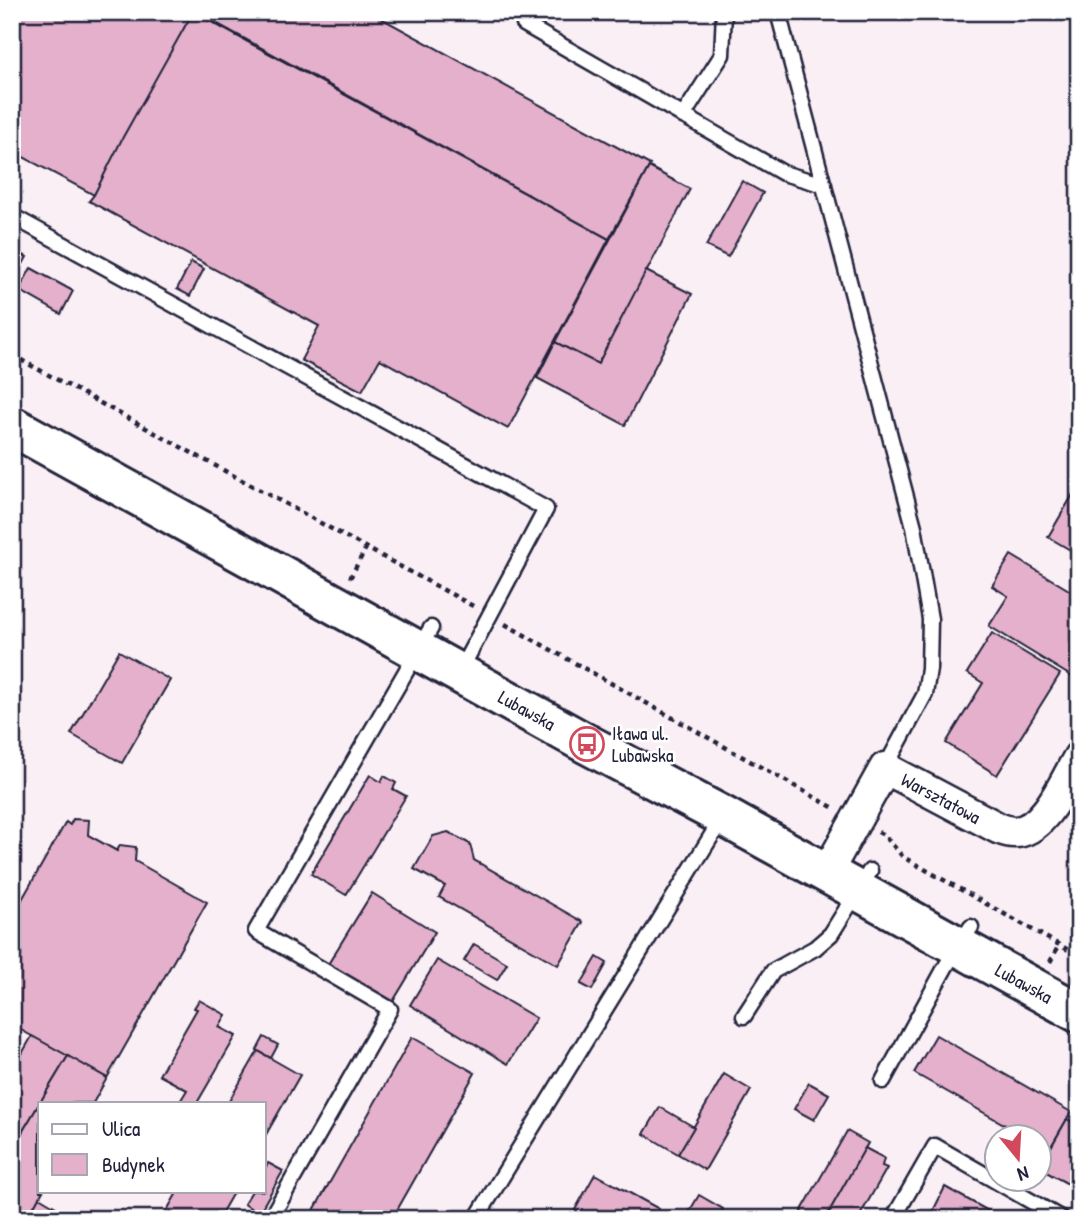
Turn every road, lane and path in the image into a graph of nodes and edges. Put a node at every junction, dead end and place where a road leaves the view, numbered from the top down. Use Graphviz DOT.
graph roads {
  1 [pos="724,12"];
  2 [pos="778,12"];
  3 [pos="524,24"];
  4 [pos="683,116"];
  5 [pos="824,185"];
  6 [pos="12,216"];
  7 [pos="12,355"];
  8 [pos="12,398"];
  9 [pos="12,426"];
  10 [pos="490,615"];
  11 [pos="425,639"];
  12 [pos="465,661"];
  13 [pos="1079,757"];
  14 [pos="885,768"];
  15 [pos="723,816"];
  16 [pos="856,820"];
  17 [pos="831,863"];
  18 [pos="864,881"];
  19 [pos="964,937"];
  20 [pos="1079,956"];
  21 [pos="1079,985"];
  22 [pos="1079,1013"];
  23 [pos="744,1016"];
  24 [pos="883,1081"];
  25 [pos="270,1219"];
  26 [pos="476,1219"];
  27 [pos="893,1219"];
  28 [pos="1062,1219"];
  1 -- 4 [label="lane"];
  2 -- 5 [label="lane"];
  3 -- 4 [label="lane"];
  4 -- 5 [label="lane"];
  5 -- 14 [label="lane"];
  6 -- 10 [label="lane"];
  7 -- 10 [label="path"];
  8 -- 11 [label="main road, Lubawska"];
  9 -- 11 [label="main road, Lubawska"];
  10 -- 12 [label="lane"];
  10 -- 16 [label="path"];
  11 -- 12 [label="main road, Lubawska"];
  11 -- 25 [label="lane"];
  12 -- 15 [label="main road, Lubawska"];
  12 -- 17 [label="main road, Lubawska"];
  13 -- 14 [label="street, Warsztatowa"];
  14 -- 16 [label="street, Warsztatowa"];
  15 -- 17 [label="main road, Lubawska"];
  15 -- 26 [label="lane"];
  16 -- 17 [label="street, Warsztatowa"];
  16 -- 20 [label="path"];
  17 -- 18 [label="main road, Lubawska"];
  18 -- 19 [label="main road, Lubawska"];
  18 -- 23 [label="lane"];
  19 -- 21 [label="main road, Lubawska"];
  19 -- 22 [label="main road, Lubawska"];
  19 -- 24 [label="lane"];
  27 -- 28 [label="lane"];
}
